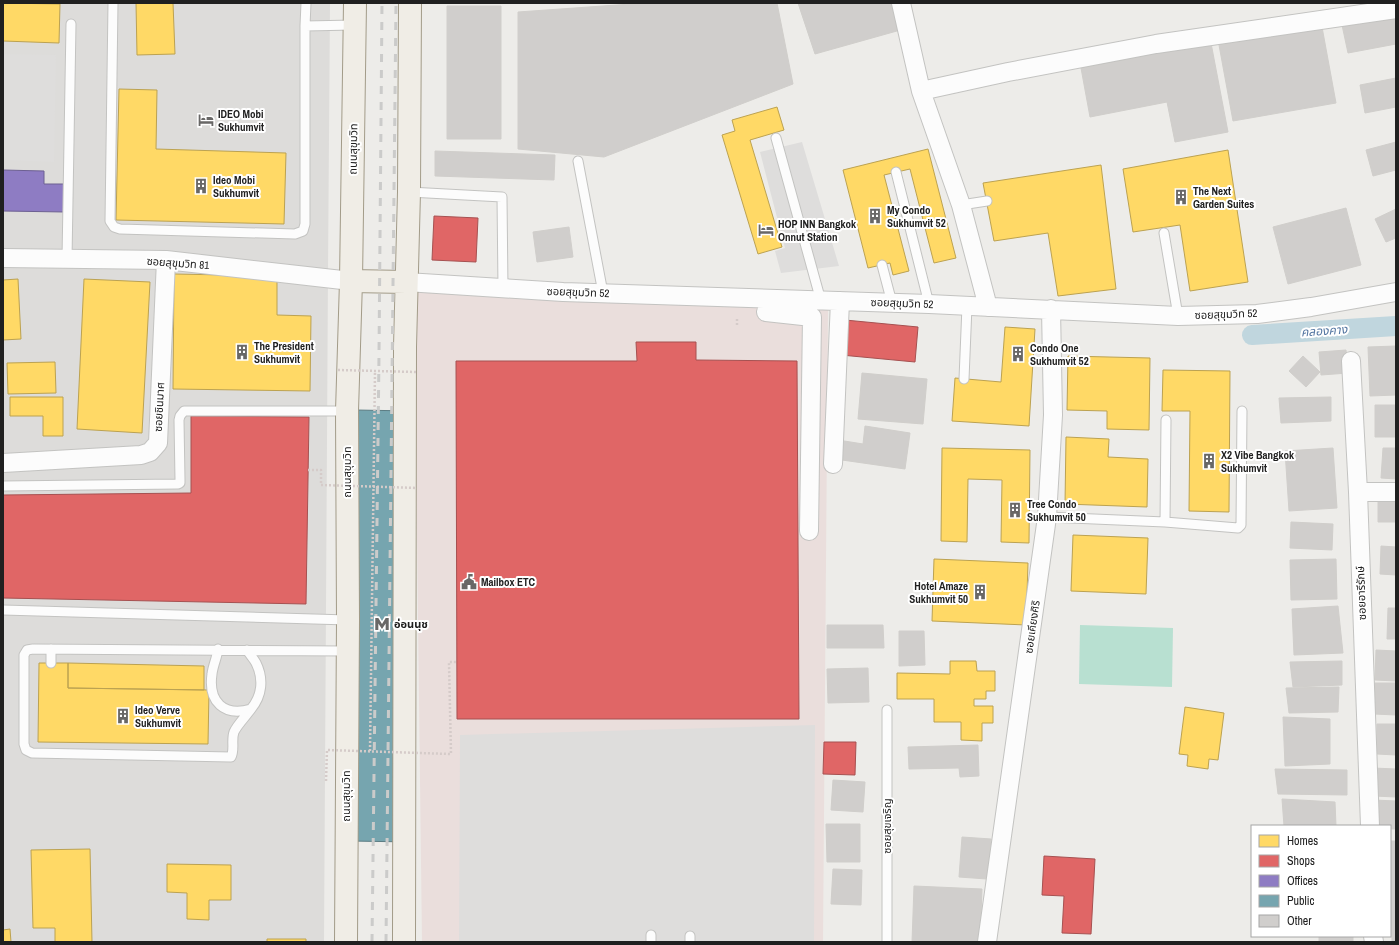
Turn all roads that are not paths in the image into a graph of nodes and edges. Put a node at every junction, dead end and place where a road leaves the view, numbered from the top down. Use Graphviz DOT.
graph roads {
  1 [pos="113,3"];
  2 [pos="306,3"];
  3 [pos="355,3"];
  4 [pos="410,3"];
  5 [pos="901,3"];
  6 [pos="1396,8"];
  7 [pos="71,24"];
  8 [pos="354,25"];
  9 [pos="305,26"];
  10 [pos="921,91"];
  11 [pos="776,138"];
  12 [pos="578,161"];
  13 [pos="896,172"];
  14 [pos="409,192"];
  15 [pos="987,201"];
  16 [pos="962,205"];
  17 [pos="1164,232"];
  18 [pos="3,258"];
  19 [pos="67,259"];
  20 [pos="166,260"];
  21 [pos="882,265"];
  22 [pos="352,281"];
  23 [pos="406,282"];
  24 [pos="503,288"];
  25 [pos="1396,292"];
  26 [pos="603,293"];
  27 [pos="821,300"];
  28 [pos="840,301"];
  29 [pos="892,303"];
  30 [pos="929,304"];
  31 [pos="967,306"];
  32 [pos="988,307"];
  33 [pos="1051,309"];
  34 [pos="766,312"];
  35 [pos="1178,316"];
  36 [pos="1351,361"];
  37 [pos="964,379"];
  38 [pos="347,411"];
  39 [pos="1242,411"];
  40 [pos="1166,420"];
  41 [pos="3,463"];
  42 [pos="833,464"];
  43 [pos="3,486"];
  44 [pos="1358,492"];
  45 [pos="1396,492"];
  46 [pos="1047,517"];
  47 [pos="1165,522"];
  48 [pos="809,531"];
  49 [pos="3,610"];
  50 [pos="348,620"];
  51 [pos="51,649"];
  52 [pos="218,649"];
  53 [pos="247,650"];
  54 [pos="347,650"];
  55 [pos="51,663"];
  56 [pos="251,709"];
  57 [pos="887,710"];
  58 [pos="1370,825"];
  59 [pos="346,942"];
  60 [pos="404,942"];
  61 [pos="887,942"];
  62 [pos="987,942"];
  1 -- 9 [label="lane"];
  2 -- 9 [label="lane"];
  3 -- 8 [label="main road, ถนนสุขุมวิท"];
  4 -- 14 [label="main road"];
  5 -- 10 [label="street"];
  6 -- 10 [label="street"];
  7 -- 19 [label="lane"];
  8 -- 9 [label="lane"];
  8 -- 22 [label="main road, ถนนสุขุมวิท"];
  10 -- 16 [label="street"];
  11 -- 27 [label="lane"];
  12 -- 26 [label="lane"];
  13 -- 30 [label="lane"];
  14 -- 23 [label="main road"];
  14 -- 24 [label="lane"];
  15 -- 16 [label="lane"];
  16 -- 32 [label="street"];
  17 -- 35 [label="lane"];
  18 -- 19 [label="street, ซอยสุขุมวิท 81"];
  19 -- 20 [label="street, ซอยสุขุมวิท 81"];
  20 -- 22 [label="street, ซอยสุขุมวิท 81"];
  20 -- 41 [label="street, ซอยชินมาศ"];
  21 -- 29 [label="lane"];
  22 -- 23 [label="main road"];
  22 -- 38 [label="main road, ถนนสุขุมวิท"];
  23 -- 24 [label="street, ซอยสุขุมวิท 52"];
  23 -- 60 [label="main road"];
  24 -- 26 [label="street, ซอยสุขุมวิท 52"];
  25 -- 35 [label="street, ซอยสุขุมวิท 52"];
  26 -- 27 [label="street, ซอยสุขุมวิท 52"];
  27 -- 28 [label="street, ซอยสุขุมวิท 52"];
  28 -- 29 [label="street, ซอยสุขุมวิท 52"];
  28 -- 42 [label="street"];
  29 -- 30 [label="street, ซอยสุขุมวิท 52"];
  30 -- 31 [label="street, ซอยสุขุมวิท 52"];
  31 -- 32 [label="street, ซอยสุขุมวิท 52"];
  31 -- 37 [label="lane"];
  32 -- 33 [label="street, ซอยสุขุมวิท 52"];
  33 -- 35 [label="street, ซอยสุขุมวิท 52"];
  33 -- 46 [label="street, ซอยเคียงศิริ"];
  34 -- 48 [label="street"];
  36 -- 44 [label="street, ซอยอารีรักษ์"];
  38 -- 43 [label="lane"];
  38 -- 50 [label="main road, ถนนสุขุมวิท"];
  39 -- 47 [label="lane"];
  40 -- 47 [label="lane"];
  44 -- 45 [label="street"];
  44 -- 58 [label="street, ซอยอารีรักษ์"];
  46 -- 47 [label="lane"];
  46 -- 62 [label="street, ซอยเคียงศิริ"];
  49 -- 50 [label="lane"];
  50 -- 54 [label="main road, ถนนสุขุมวิท"];
  51 -- 52 [label="lane"];
  51 -- 55 [label="lane"];
  51 -- 56 [label="lane"];
  52 -- 53 [label="lane"];
  52 -- 56 [label="lane"];
  53 -- 54 [label="lane"];
  53 -- 56 [label="lane"];
  54 -- 59 [label="main road, ถนนสุขุมวิท"];
  57 -- 61 [label="lane, ซอยสุขเจริญ"];
}
